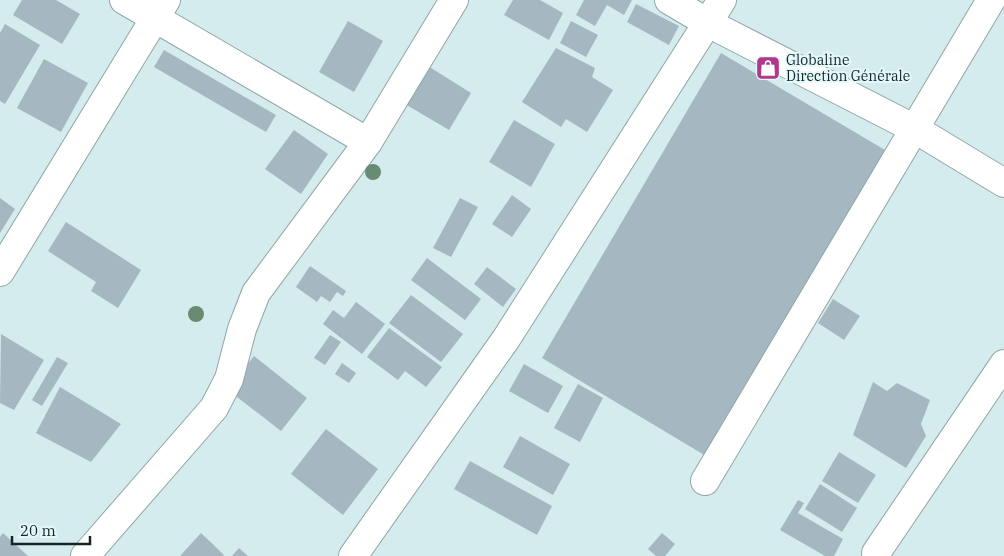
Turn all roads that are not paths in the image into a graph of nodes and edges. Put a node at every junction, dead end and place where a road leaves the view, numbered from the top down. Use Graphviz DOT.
graph roads {
  1 [pos="124,0"];
  2 [pos="454,0"];
  3 [pos="669,0"];
  4 [pos="722,0"];
  5 [pos="991,0"];
  6 [pos="160,9"];
  7 [pos="708,23"];
  8 [pos="915,129"];
  9 [pos="368,142"];
  10 [pos="1004,183"];
  11 [pos="0,272"];
  12 [pos="1004,364"];
  13 [pos="705,481"];
  14 [pos="876,553"];
  15 [pos="85,556"];
  16 [pos="353,556"];
  1 -- 6 [label="street"];
  2 -- 9 [label="street"];
  3 -- 7 [label="street"];
  4 -- 7 [label="street"];
  5 -- 8 [label="street"];
  6 -- 9 [label="street"];
  6 -- 11 [label="street"];
  7 -- 8 [label="street"];
  7 -- 16 [label="street"];
  8 -- 10 [label="street"];
  8 -- 13 [label="street"];
  9 -- 15 [label="street"];
  12 -- 14 [label="street"];
}
